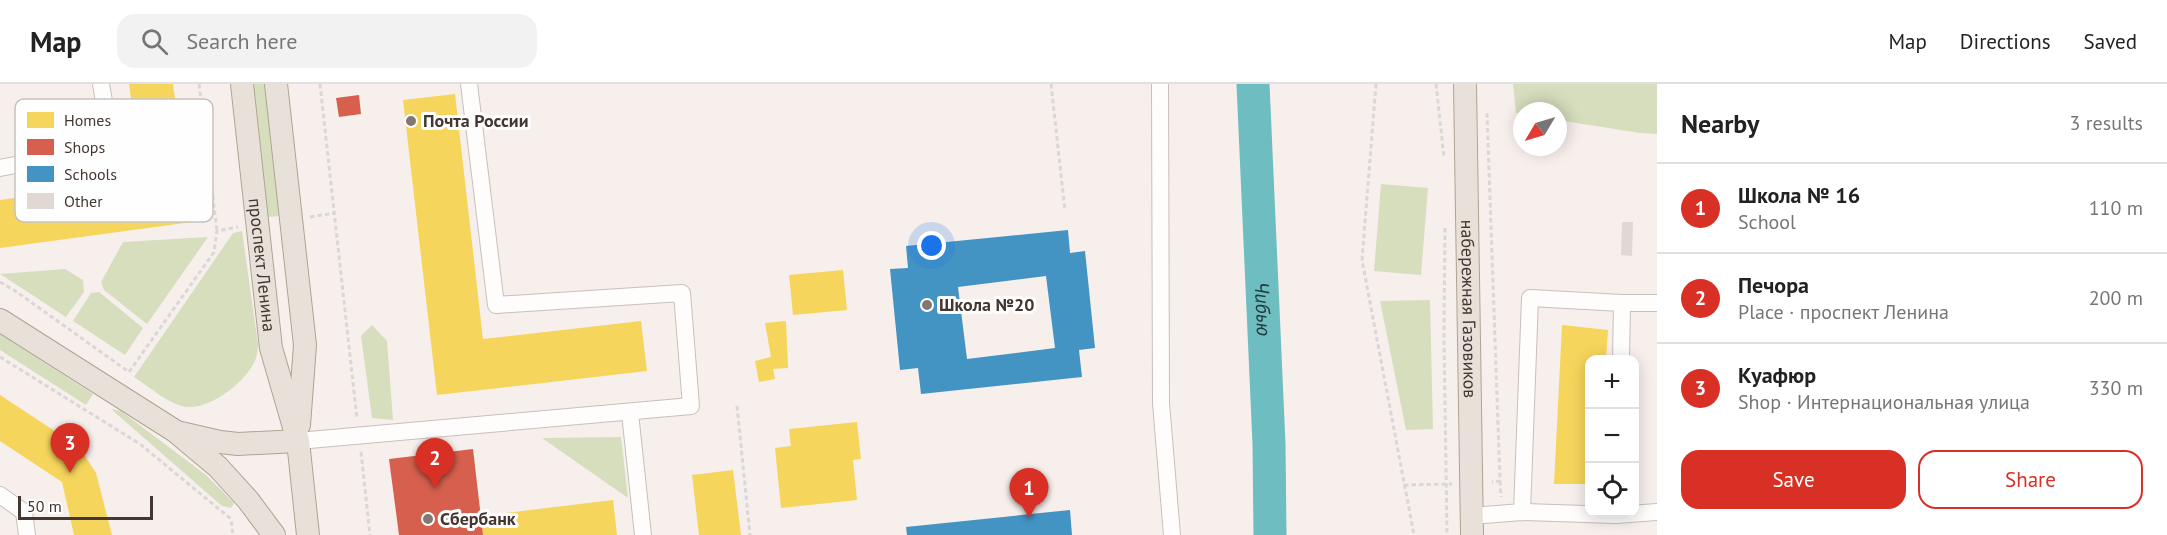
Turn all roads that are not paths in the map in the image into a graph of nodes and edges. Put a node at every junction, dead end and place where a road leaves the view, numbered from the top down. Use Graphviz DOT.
graph roads {
  1 [pos="101,84"];
  2 [pos="242,84"];
  3 [pos="276,84"];
  4 [pos="469,84"];
  5 [pos="1160,84"];
  6 [pos="1466,84"];
  7 [pos="104,99"];
  8 [pos="15,165"];
  9 [pos="0,168"];
  10 [pos="1622,303"];
  11 [pos="1657,303"];
  12 [pos="0,320"];
  13 [pos="1621,355"];
  14 [pos="630,413"];
  15 [pos="175,431"];
  16 [pos="298,441"];
  17 [pos="0,495"];
  18 [pos="1522,512"];
  19 [pos="1657,512"];
  20 [pos="1585,513"];
  21 [pos="1639,513"];
  22 [pos="1472,526"];
  23 [pos="27,535"];
  24 [pos="274,535"];
  25 [pos="308,535"];
  26 [pos="643,535"];
  27 [pos="1172,535"];
  1 -- 7 [label="lane"];
  2 -- 16 [label="main road, проспект Ленина"];
  3 -- 16 [label="main road, проспект Ленина"];
  4 -- 14 [label="lane"];
  5 -- 27 [label="lane"];
  6 -- 22 [label="main road, набережная Газовиков"];
  8 -- 9 [label="lane"];
  10 -- 11 [label="lane"];
  10 -- 13 [label="lane"];
  10 -- 18 [label="lane"];
  12 -- 15 [label="main road"];
  14 -- 16 [label="lane"];
  14 -- 26 [label="lane"];
  15 -- 16 [label="main road"];
  15 -- 24 [label="main road"];
  16 -- 25 [label="main road, проспект Ленина"];
  17 -- 23 [label="lane"];
  18 -- 20 [label="lane"];
  18 -- 22 [label="lane"];
  19 -- 21 [label="lane"];
}
